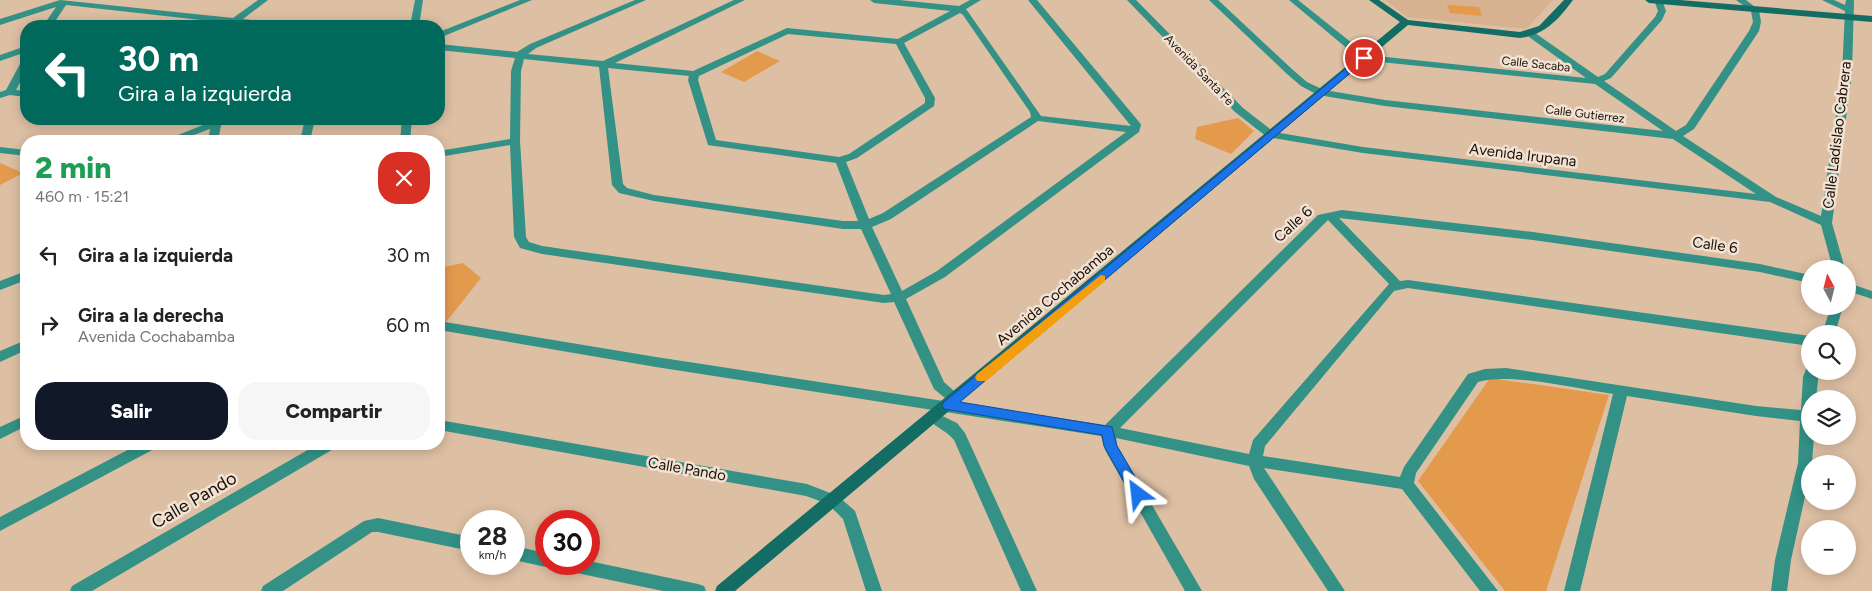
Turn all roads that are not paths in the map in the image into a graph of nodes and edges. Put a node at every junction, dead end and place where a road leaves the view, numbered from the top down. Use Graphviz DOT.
graph roads {
  1 [pos="264,0"];
  2 [pos="418,0"];
  3 [pos="528,0"];
  4 [pos="642,0"];
  5 [pos="741,0"];
  6 [pos="874,0"];
  7 [pos="977,0"];
  8 [pos="1032,0"];
  9 [pos="1131,0"];
  10 [pos="1213,0"];
  11 [pos="1293,0"];
  12 [pos="1373,0"];
  13 [pos="1569,0"];
  14 [pos="1655,0"];
  15 [pos="1740,0"];
  16 [pos="1826,0"];
  17 [pos="70,1"];
  18 [pos="959,9"];
  19 [pos="1849,9"];
  20 [pos="1755,10"];
  21 [pos="53,20"];
  22 [pos="203,20"];
  23 [pos="236,20"];
  24 [pos="416,20"];
  25 [pos="1872,20"];
  26 [pos="0,22"];
  27 [pos="1406,22"];
  28 [pos="445,33"];
  29 [pos="1532,35"];
  30 [pos="899,42"];
  31 [pos="445,47"];
  32 [pos="20,51"];
  33 [pos="520,55"];
  34 [pos="0,58"];
  35 [pos="1364,58"];
  36 [pos="605,64"];
  37 [pos="20,71"];
  38 [pos="694,74"];
  39 [pos="1595,81"];
  40 [pos="1320,92"];
  41 [pos="5,93"];
  42 [pos="20,94"];
  43 [pos="1036,118"];
  44 [pos="203,125"];
  45 [pos="1135,130"];
  46 [pos="181,135"];
  47 [pos="1271,135"];
  48 [pos="1676,136"];
  49 [pos="515,141"];
  50 [pos="0,150"];
  51 [pos="20,152"];
  52 [pos="445,153"];
  53 [pos="840,160"];
  54 [pos="1772,199"];
  55 [pos="1330,214"];
  56 [pos="1826,223"];
  57 [pos="865,224"];
  58 [pos="1836,260"];
  59 [pos="1801,277"];
  60 [pos="20,278"];
  61 [pos="1396,285"];
  62 [pos="0,286"];
  63 [pos="1856,290"];
  64 [pos="1872,295"];
  65 [pos="900,297"];
  66 [pos="445,327"];
  67 [pos="1801,340"];
  68 [pos="20,348"];
  69 [pos="0,357"];
  70 [pos="1621,391"];
  71 [pos="952,402"];
  72 [pos="1801,415"];
  73 [pos="934,417"];
  74 [pos="20,423"];
  75 [pos="445,426"];
  76 [pos="1108,431"];
  77 [pos="0,432"];
  78 [pos="1806,445"];
  79 [pos="140,450"];
  80 [pos="320,450"];
  81 [pos="1255,461"];
  82 [pos="1406,484"];
  83 [pos="833,500"];
  84 [pos="0,524"];
  85 [pos="460,542"];
  86 [pos="600,571"];
  87 [pos="78,591"];
  88 [pos="269,591"];
  89 [pos="698,591"];
  90 [pos="724,591"];
  91 [pos="874,591"];
  92 [pos="1029,591"];
  93 [pos="1194,591"];
  94 [pos="1338,591"];
  95 [pos="1490,591"];
  96 [pos="1572,591"];
  97 [pos="1779,591"];
  1 -- 23 [label="street"];
  2 -- 24 [label="street"];
  3 -- 28 [label="street"];
  4 -- 33 [label="street"];
  5 -- 36 [label="street"];
  6 -- 18 [label="street"];
  7 -- 18 [label="street"];
  8 -- 45 [label="street"];
  9 -- 47 [label="street, Avenida Santa Fe"];
  10 -- 40 [label="street"];
  11 -- 35 [label="street"];
  12 -- 27 [label="street"];
  13 -- 29 [label="street"];
  14 -- 20 [label="street"];
  14 -- 39 [label="street"];
  15 -- 20 [label="street"];
  16 -- 19 [label="street"];
  17 -- 21 [label="street"];
  17 -- 22 [label="street"];
  17 -- 26 [label="street"];
  18 -- 30 [label="street"];
  18 -- 43 [label="street"];
  19 -- 20 [label="street"];
  19 -- 25 [label="street"];
  19 -- 56 [label="street, Calle Ladislao Cabrera"];
  20 -- 48 [label="street"];
  27 -- 29 [label="street"];
  27 -- 35 [label="street, Avenida Cochabamba"];
  29 -- 39 [label="street"];
  30 -- 38 [label="street"];
  30 -- 53 [label="street"];
  31 -- 33 [label="street"];
  32 -- 34 [label="street"];
  33 -- 36 [label="street"];
  33 -- 49 [label="street"];
  35 -- 39 [label="street, Calle Sacaba"];
  35 -- 40 [label="street, Avenida Cochabamba"];
  36 -- 38 [label="street"];
  36 -- 57 [label="street"];
  37 -- 41 [label="street"];
  38 -- 53 [label="street"];
  39 -- 48 [label="street"];
  40 -- 47 [label="street, Avenida Cochabamba"];
  40 -- 48 [label="street, Calle Gutierrez"];
  41 -- 42 [label="street"];
  43 -- 45 [label="street"];
  43 -- 57 [label="street"];
  44 -- 46 [label="street"];
  45 -- 65 [label="street"];
  47 -- 54 [label="street, Avenida Irupana"];
  47 -- 71 [label="street, Avenida Cochabamba"];
  48 -- 54 [label="street"];
  49 -- 52 [label="street"];
  49 -- 65 [label="street"];
  50 -- 51 [label="street"];
  53 -- 57 [label="street"];
  54 -- 56 [label="street"];
  55 -- 59 [label="street, Calle 6"];
  55 -- 61 [label="street"];
  55 -- 76 [label="street, Calle 6"];
  56 -- 58 [label="street, Calle Ladislao Cabrera"];
  57 -- 65 [label="street"];
  60 -- 62 [label="street"];
  61 -- 67 [label="street"];
  61 -- 81 [label="street"];
  63 -- 64 [label="street"];
  65 -- 71 [label="street"];
  66 -- 71 [label="street"];
  68 -- 69 [label="street"];
  70 -- 72 [label="street"];
  70 -- 82 [label="street"];
  70 -- 96 [label="street"];
  71 -- 73 [label="street, Avenida Cochabamba"];
  71 -- 76 [label="street"];
  73 -- 83 [label="street, Avenida Cochabamba"];
  73 -- 92 [label="street"];
  74 -- 77 [label="street"];
  75 -- 83 [label="street, Calle Pando"];
  76 -- 81 [label="street"];
  76 -- 93 [label="street"];
  78 -- 97 [label="street"];
  79 -- 84 [label="street"];
  80 -- 87 [label="street, Calle Pando"];
  81 -- 82 [label="street"];
  81 -- 94 [label="street"];
  82 -- 95 [label="street"];
  83 -- 90 [label="street, Avenida Cochabamba"];
  83 -- 91 [label="street, Calle Pando"];
  85 -- 88 [label="street"];
  86 -- 89 [label="street"];
}
